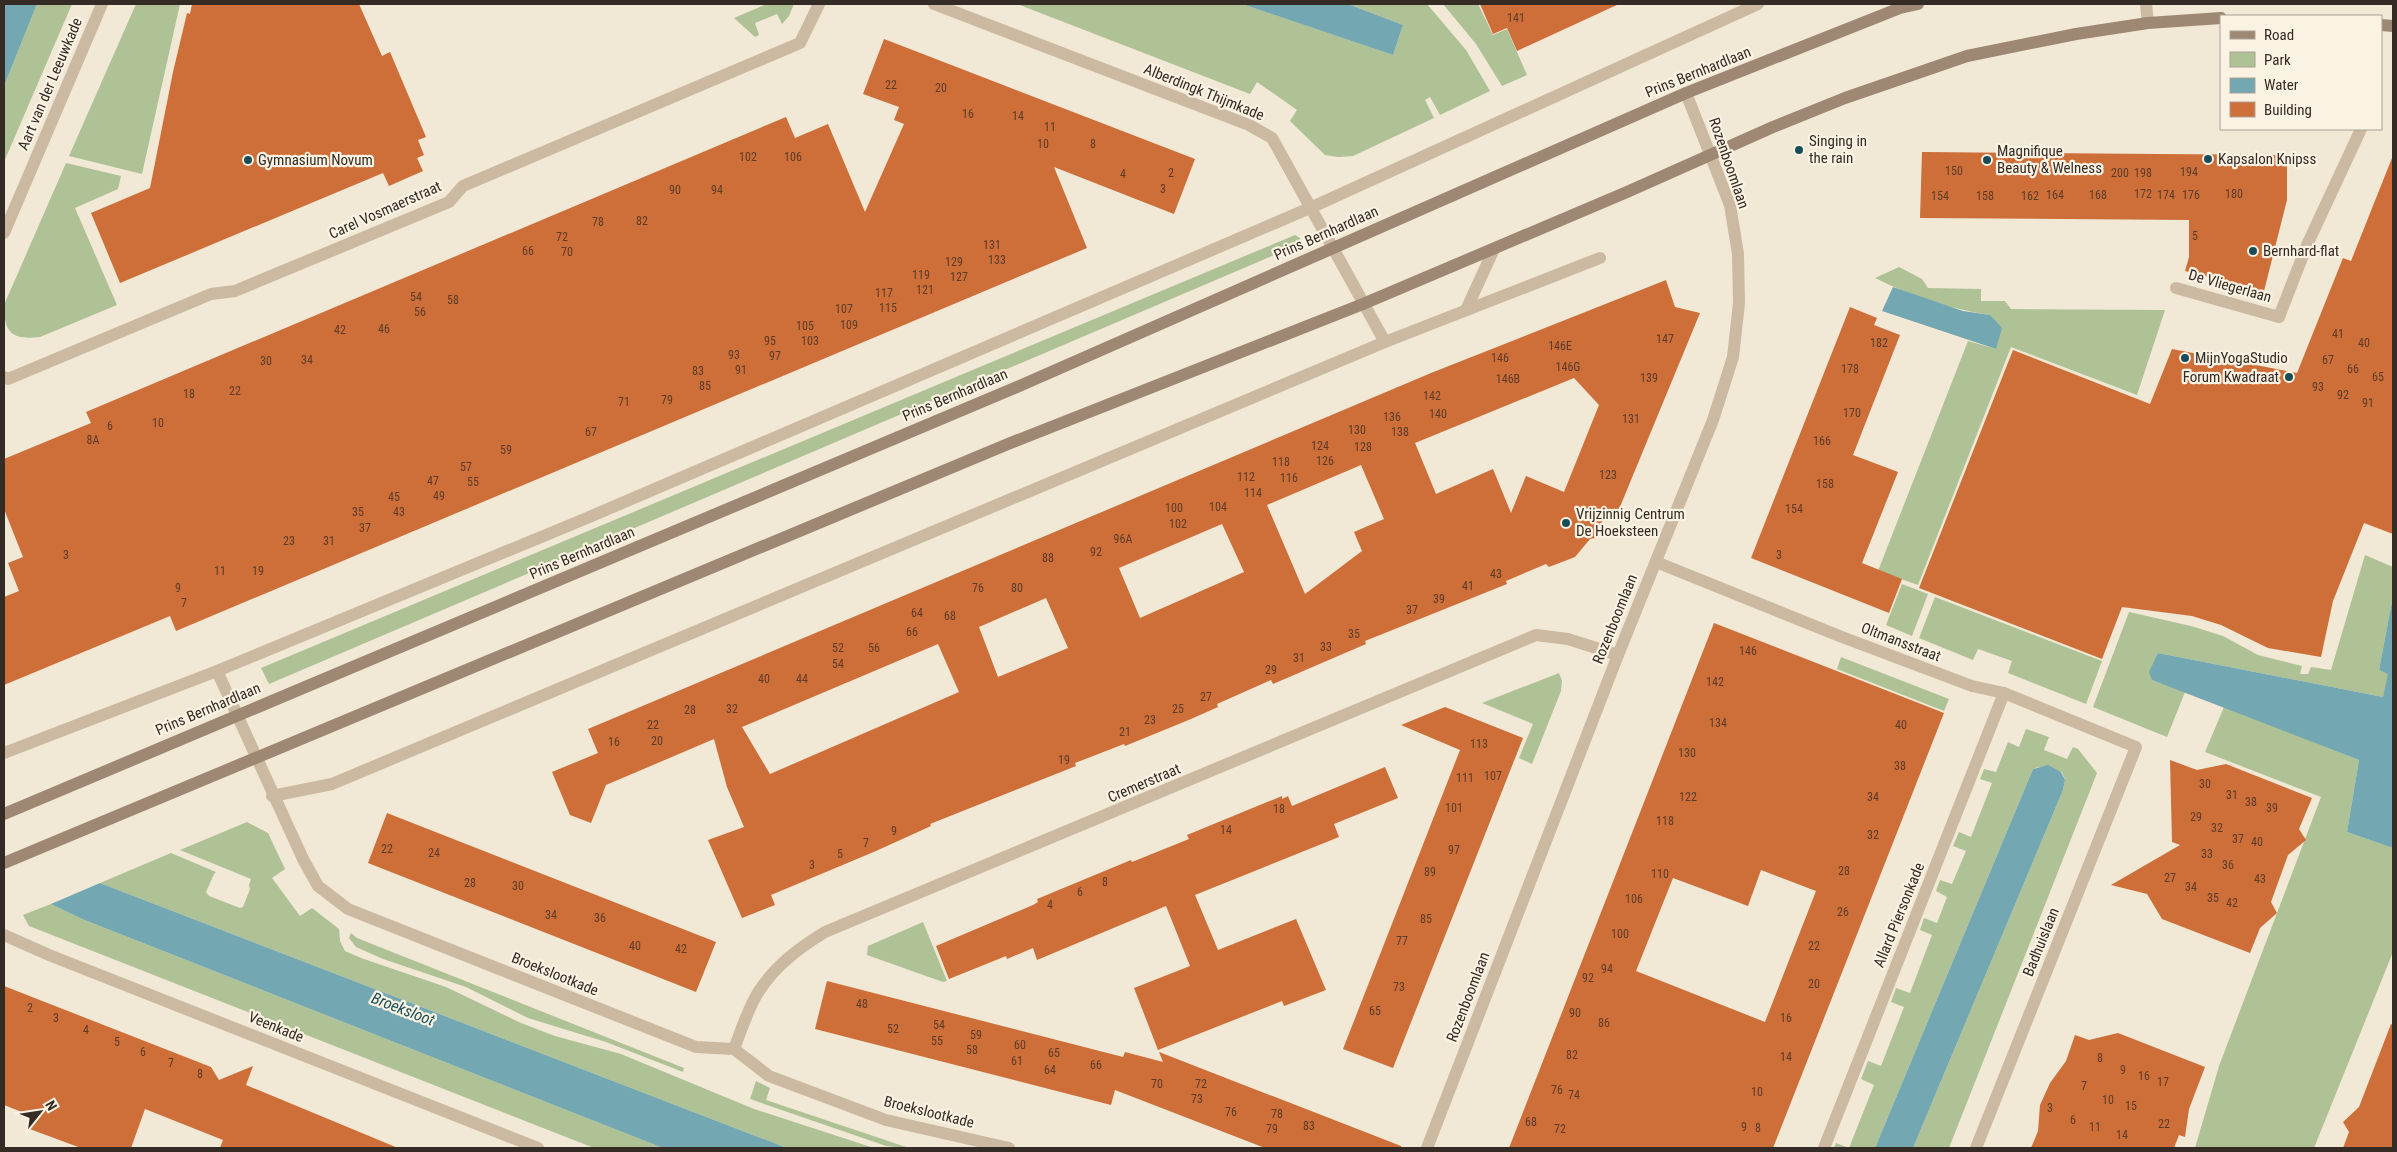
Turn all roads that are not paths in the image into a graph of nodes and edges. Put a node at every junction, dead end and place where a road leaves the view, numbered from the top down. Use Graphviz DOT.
graph roads {
  1 [pos="102,4"];
  2 [pos="819,4"];
  3 [pos="934,4"];
  4 [pos="1758,4"];
  5 [pos="1918,4"];
  6 [pos="2146,4"];
  7 [pos="2220,18"];
  8 [pos="2148,23"];
  9 [pos="1686,93"];
  10 [pos="2361,130"];
  11 [pos="1710,154"];
  12 [pos="1310,208"];
  13 [pos="4,233"];
  14 [pos="1331,248"];
  15 [pos="1494,249"];
  16 [pos="1600,258"];
  17 [pos="2176,288"];
  18 [pos="1363,304"];
  19 [pos="1466,310"];
  20 [pos="1384,342"];
  21 [pos="4,377"];
  22 [pos="1656,562"];
  23 [pos="1618,655"];
  24 [pos="217,671"];
  25 [pos="2004,693"];
  26 [pos="237,715"];
  27 [pos="2136,748"];
  28 [pos="4,753"];
  29 [pos="256,759"];
  30 [pos="272,796"];
  31 [pos="4,814"];
  32 [pos="4,864"];
  33 [pos="4,935"];
  34 [pos="734,1049"];
  35 [pos="538,1148"];
  36 [pos="1009,1148"];
  37 [pos="1427,1148"];
  38 [pos="1824,1148"];
  39 [pos="1976,1148"];
  1 -- 13 [label="street, Aart van der Leeuwkade"];
  2 -- 21 [label="street, Carel Vosmaerstraat"];
  3 -- 12 [label="street, Alberdingk Thijmkade"];
  4 -- 12 [label="street, Prins Bernhardlaan"];
  5 -- 9 [label="main road, Prins Bernhardlaan"];
  6 -- 8 [label="street"];
  7 -- 8 [label="main road"];
  8 -- 11 [label="main road"];
  9 -- 11 [label="street, Rozenboomlaan"];
  9 -- 14 [label="main road, Prins Bernhardlaan"];
  10 -- 17 [label="street, De Vliegerlaan"];
  11 -- 15 [label="main road"];
  11 -- 22 [label="street, Rozenboomlaan"];
  12 -- 14 [label="street, Alberdingk Thijmkade"];
  12 -- 24 [label="street, Prins Bernhardlaan"];
  14 -- 18 [label="street, Alberdingk Thijmkade"];
  14 -- 26 [label="main road, Prins Bernhardlaan"];
  15 -- 18 [label="main road"];
  15 -- 19 [label="street"];
  16 -- 19 [label="street"];
  18 -- 20 [label="street, Alberdingk Thijmkade"];
  18 -- 29 [label="main road"];
  19 -- 20 [label="street"];
  20 -- 30 [label="street"];
  22 -- 23 [label="street, Rozenboomlaan"];
  22 -- 25 [label="street, Oltmansstraat"];
  23 -- 34 [label="street, Cremerstraat"];
  23 -- 37 [label="street, Rozenboomlaan"];
  24 -- 26 [label="street, Broekslootkade"];
  24 -- 28 [label="street, Prins Bernhardlaan"];
  25 -- 27 [label="street, Oltmansstraat"];
  25 -- 38 [label="street, Allard Piersonkade"];
  26 -- 29 [label="street, Broekslootkade"];
  26 -- 31 [label="main road, Prins Bernhardlaan"];
  27 -- 39 [label="street, Badhuislaan"];
  29 -- 30 [label="street, Broekslootkade"];
  29 -- 32 [label="main road"];
  30 -- 34 [label="street, Broekslootkade"];
  33 -- 35 [label="street, Veenkade"];
  34 -- 36 [label="street, Broekslootkade"];
}
